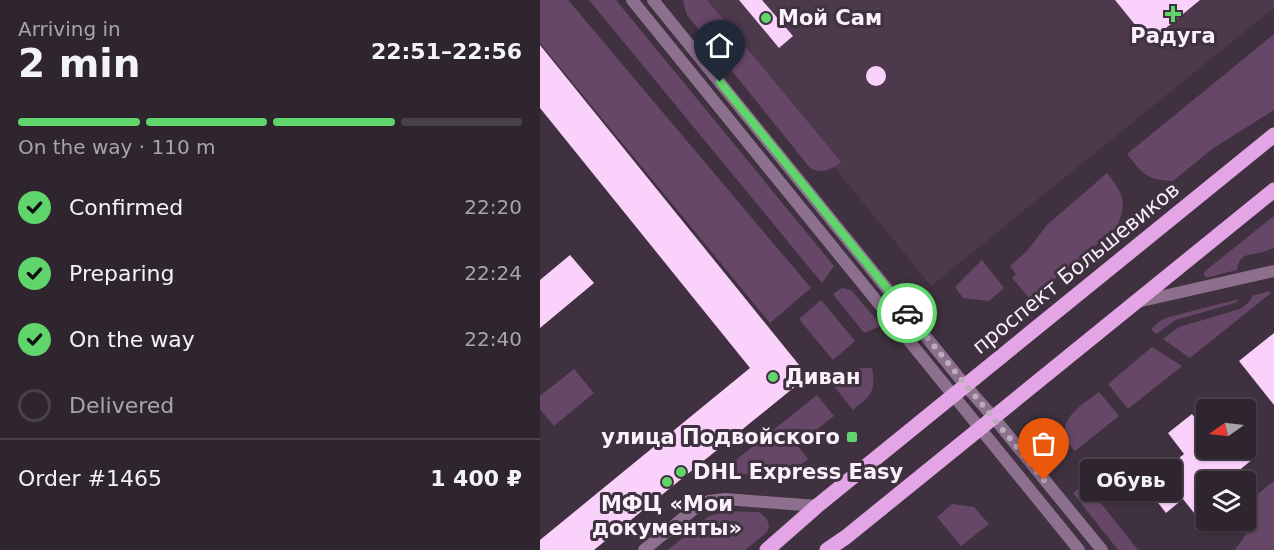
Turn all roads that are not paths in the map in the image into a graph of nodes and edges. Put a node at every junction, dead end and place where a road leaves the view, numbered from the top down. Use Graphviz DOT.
graph roads {
  1 [pos="632,0"];
  2 [pos="653,0"];
  3 [pos="1274,135"];
  4 [pos="1274,190"];
  5 [pos="1274,271"];
  6 [pos="1136,302"];
  7 [pos="965,385"];
  8 [pos="952,395"];
  9 [pos="994,417"];
  10 [pos="980,428"];
  11 [pos="817,506"];
  12 [pos="844,544"];
  13 [pos="644,550"];
  14 [pos="767,550"];
  15 [pos="827,550"];
  16 [pos="1079,550"];
  17 [pos="1102,550"];
  1 -- 8 [label="street"];
  2 -- 7 [label="street"];
  3 -- 7 [label="main road, проспект Большевиков"];
  4 -- 6 [label="main road"];
  5 -- 6 [label="street"];
  6 -- 9 [label="main road"];
  7 -- 8 [label="main road, проспект Большевиков"];
  7 -- 9 [label="street"];
  8 -- 10 [label="street"];
  8 -- 11 [label="main road, проспект Большевиков"];
  9 -- 10 [label="main road"];
  9 -- 17 [label="street"];
  10 -- 12 [label="main road"];
  10 -- 16 [label="street"];
  11 -- 13 [label="street"];
  11 -- 14 [label="main road, проспект Большевиков"];
  12 -- 15 [label="main road"];
}
